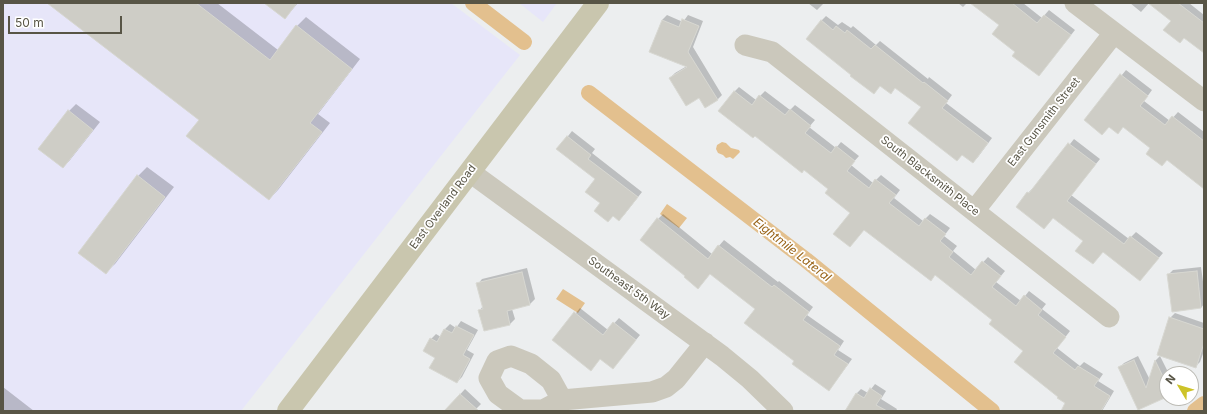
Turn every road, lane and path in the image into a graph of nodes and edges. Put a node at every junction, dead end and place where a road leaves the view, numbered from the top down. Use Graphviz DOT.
graph roads {
  1 [pos="598,3"];
  2 [pos="1075,3"];
  3 [pos="1114,33"];
  4 [pos="745,45"];
  5 [pos="1204,101"];
  6 [pos="470,172"];
  7 [pos="974,211"];
  8 [pos="1109,317"];
  9 [pos="705,343"];
  10 [pos="562,400"];
  11 [pos="288,411"];
  12 [pos="783,411"];
  1 -- 6 [label="main road, East Overland Road"];
  2 -- 3 [label="street"];
  3 -- 5 [label="street"];
  3 -- 7 [label="street, East Gunsmith Street"];
  4 -- 7 [label="street, South Blacksmith Place"];
  6 -- 9 [label="street, Southeast 5th Way"];
  6 -- 11 [label="main road, East Overland Road"];
  7 -- 8 [label="street, South Blacksmith Place"];
  9 -- 10 [label="street"];
  9 -- 12 [label="street, Southeast 5th Way"];
}
